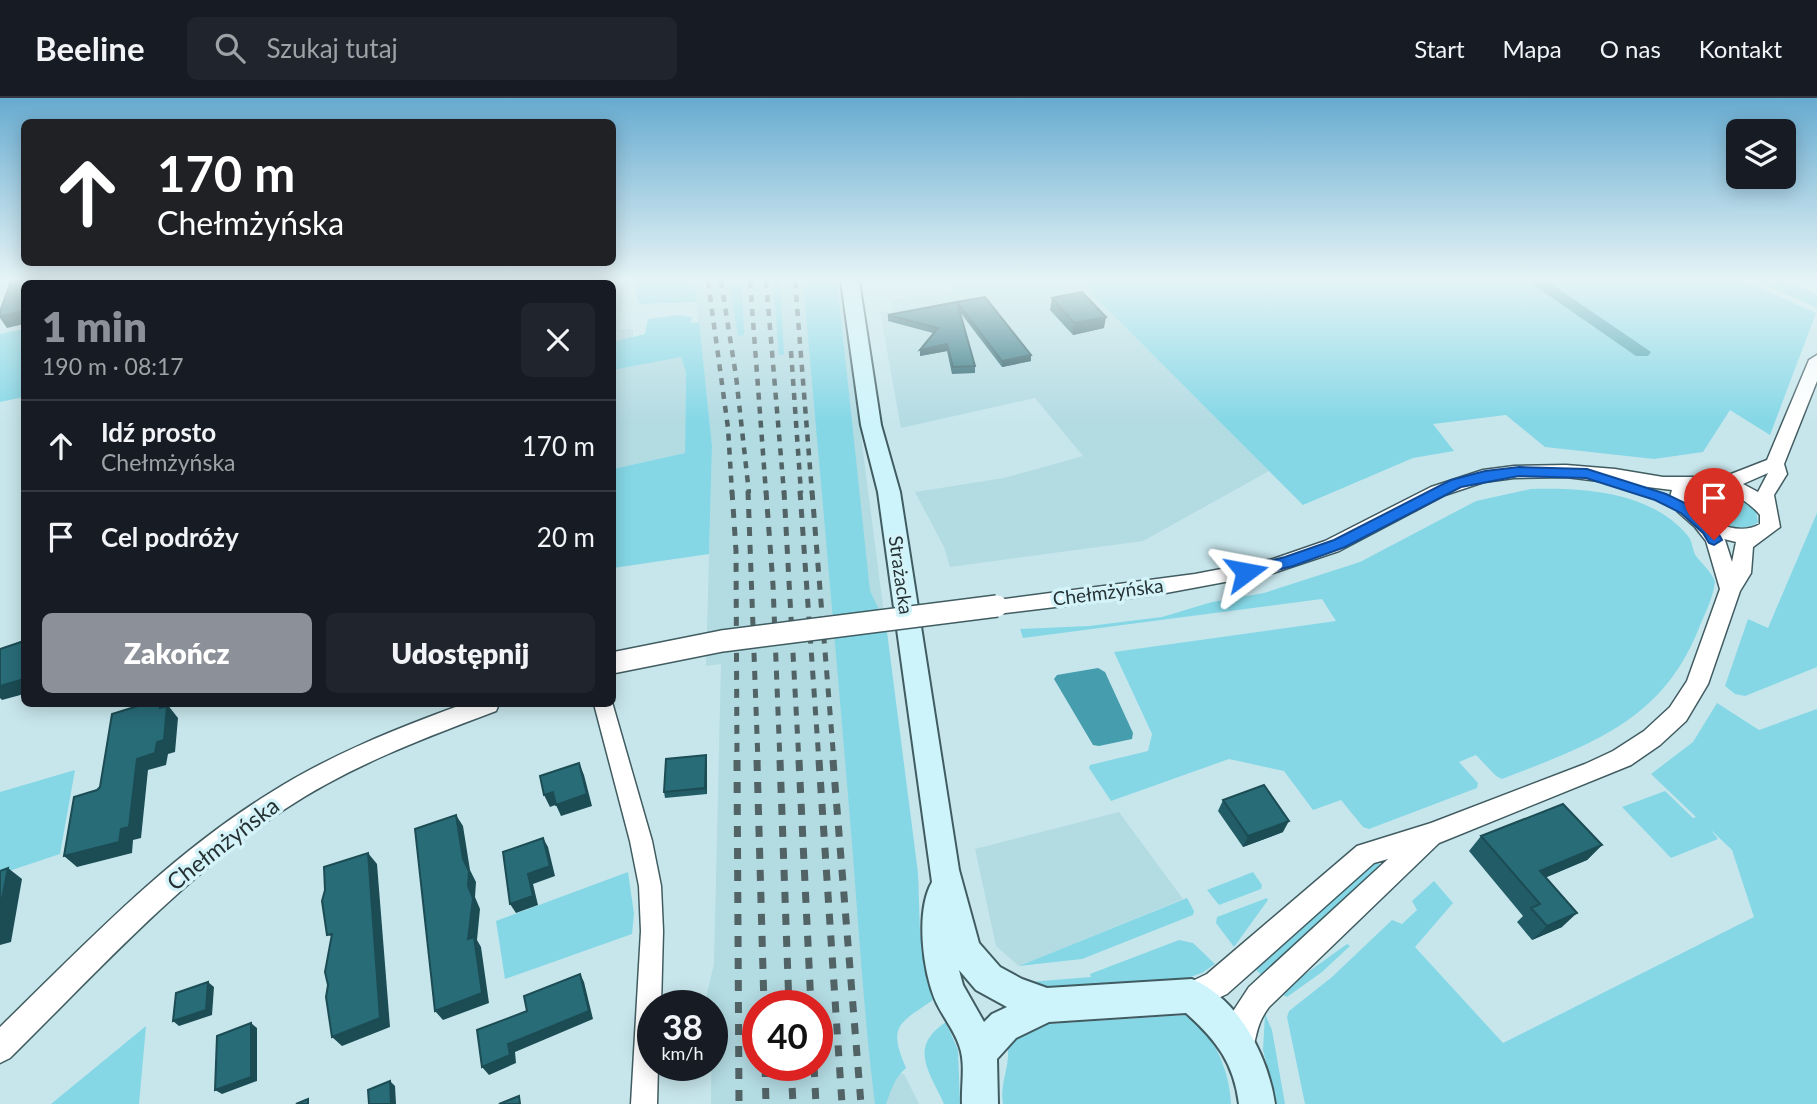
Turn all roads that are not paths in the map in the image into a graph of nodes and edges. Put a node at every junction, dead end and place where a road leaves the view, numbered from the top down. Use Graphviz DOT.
graph roads {
  1 [pos="857,328"];
  2 [pos="1817,360"];
  3 [pos="1775,464"];
  4 [pos="1587,474"];
  5 [pos="1693,482"];
  6 [pos="1713,482"];
  7 [pos="1770,514"];
  8 [pos="1693,515"];
  9 [pos="1758,534"];
  10 [pos="1730,589"];
  11 [pos="616,662"];
  12 [pos="481,707"];
  13 [pos="605,707"];
  14 [pos="1433,834"];
  15 [pos="944,870"];
  16 [pos="1192,996"];
  17 [pos="1047,1005"];
  18 [pos="1240,1045"];
  19 [pos="0,1048"];
  20 [pos="979,1053"];
  21 [pos="644,1104"];
  22 [pos="980,1104"];
  23 [pos="1257,1104"];
  1 -- 15 [label="main road, Strażacka"];
  2 -- 3 [label="street"];
  3 -- 6 [label="street"];
  3 -- 7 [label="street"];
  4 -- 5 [label="street, Chełmżyńska"];
  4 -- 8 [label="street, Chełmżyńska"];
  4 -- 11 [label="street, Chełmżyńska, bridge"];
  5 -- 6 [label="street, Chełmżyńska"];
  5 -- 8 [label="street"];
  6 -- 7 [label="street"];
  7 -- 9 [label="street"];
  8 -- 9 [label="street, Chełmżyńska"];
  8 -- 10 [label="street"];
  9 -- 10 [label="street"];
  10 -- 14 [label="street"];
  12 -- 19 [label="street, Chełmżyńska"];
  13 -- 21 [label="street"];
  14 -- 16 [label="street"];
  14 -- 18 [label="street"];
  15 -- 17 [label="main road, Strażacka"];
  15 -- 20 [label="main road, Strażacka"];
  16 -- 17 [label="main road"];
  16 -- 18 [label="main road"];
  17 -- 20 [label="main road"];
  18 -- 23 [label="main road"];
  20 -- 22 [label="main road"];
}
